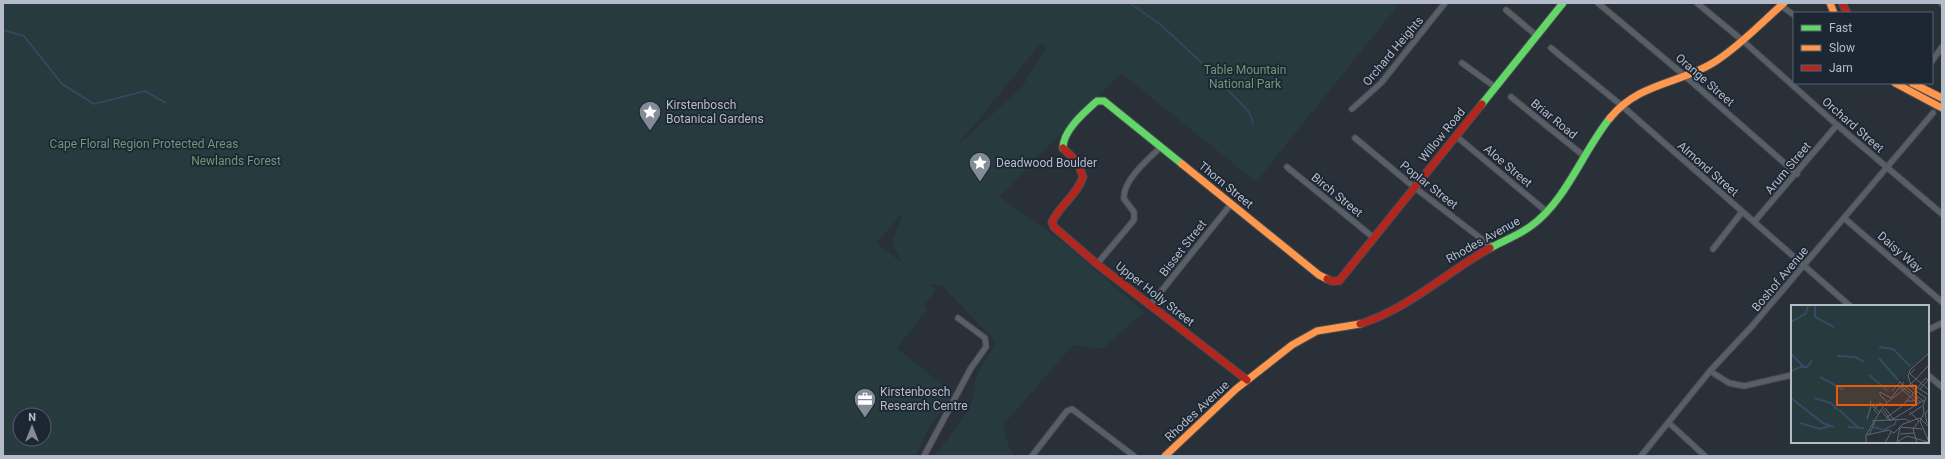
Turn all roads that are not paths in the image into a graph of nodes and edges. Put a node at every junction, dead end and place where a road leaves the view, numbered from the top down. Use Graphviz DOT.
graph roads {
  1 [pos="1445,3"];
  2 [pos="1563,3"];
  3 [pos="1598,3"];
  4 [pos="1697,3"];
  5 [pos="1842,3"];
  6 [pos="1782,4"];
  7 [pos="1506,10"];
  8 [pos="1846,12"];
  9 [pos="1793,14"];
  10 [pos="1536,35"];
  11 [pos="1742,40"];
  12 [pos="1942,47"];
  13 [pos="1551,48"];
  14 [pos="1933,60"];
  15 [pos="1462,63"];
  16 [pos="1685,76"];
  17 [pos="1897,84"];
  18 [pos="1914,84"];
  19 [pos="1494,87"];
  20 [pos="1511,96"];
  21 [pos="1942,98"];
  22 [pos="1621,106"];
  23 [pos="1942,108"];
  24 [pos="1352,109"];
  25 [pos="1933,113"];
  26 [pos="1836,125"];
  27 [pos="1456,136"];
  28 [pos="1355,138"];
  29 [pos="1161,147"];
  30 [pos="1584,156"];
  31 [pos="1288,167"];
  32 [pos="1886,168"];
  33 [pos="1797,174"];
  34 [pos="1414,187"];
  35 [pos="1231,204"];
  36 [pos="1547,212"];
  37 [pos="1742,212"];
  38 [pos="1942,214"];
  39 [pos="1844,218"];
  40 [pos="1052,222"];
  41 [pos="1754,222"];
  42 [pos="1374,238"];
  43 [pos="1492,247"];
  44 [pos="1713,249"];
  45 [pos="1097,264"];
  46 [pos="1804,265"];
  47 [pos="1339,281"];
  48 [pos="1942,302"];
  49 [pos="1151,304"];
  50 [pos="1849,305"];
  51 [pos="958,318"];
  52 [pos="1942,323"];
  53 [pos="1929,330"];
  54 [pos="1710,371"];
  55 [pos="1791,375"];
  56 [pos="1929,376"];
  57 [pos="1247,380"];
  58 [pos="1942,387"];
  59 [pos="1669,423"];
  60 [pos="924,456"];
  61 [pos="1032,456"];
  62 [pos="1134,456"];
  63 [pos="1165,456"];
  64 [pos="1641,456"];
  65 [pos="1705,456"];
  1 -- 24 [label="street, Orchard Heights"];
  2 -- 10 [label="main road, Willow Road"];
  3 -- 16 [label="street, Orange Street"];
  4 -- 11 [label="street, Orchard Street"];
  5 -- 8 [label="main road"];
  6 -- 9 [label="street"];
  6 -- 11 [label="main road, Rhodes Avenue"];
  7 -- 10 [label="street"];
  10 -- 19 [label="main road, Willow Road"];
  11 -- 16 [label="main road, Rhodes Avenue"];
  11 -- 26 [label="street, Orchard Street"];
  12 -- 14 [label="street"];
  13 -- 22 [label="street, Almond Street"];
  15 -- 19 [label="street"];
  16 -- 22 [label="main road, Rhodes Avenue"];
  16 -- 33 [label="street, Orange Street"];
  17 -- 23 [label="main road"];
  18 -- 21 [label="main road"];
  19 -- 27 [label="main road, Willow Road"];
  20 -- 30 [label="street, Briar Road"];
  22 -- 30 [label="main road, Rhodes Avenue"];
  22 -- 37 [label="street, Almond Street"];
  25 -- 32 [label="street, Boshof Avenue"];
  26 -- 32 [label="street, Orchard Street"];
  26 -- 33 [label="street, Arum Street"];
  27 -- 34 [label="main road, Willow Road"];
  27 -- 36 [label="street, Aloe Street"];
  28 -- 34 [label="street, Poplar Street"];
  29 -- 35 [label="main road, Thorn Street"];
  29 -- 40 [label="main road, Thorn Street"];
  29 -- 45 [label="street"];
  30 -- 36 [label="main road, Rhodes Avenue"];
  31 -- 42 [label="street, Birch Street"];
  32 -- 38 [label="street, Orchard Street"];
  32 -- 39 [label="street, Boshof Avenue"];
  33 -- 41 [label="street, Arum Street"];
  34 -- 42 [label="main road, Willow Road"];
  34 -- 43 [label="street, Poplar Street"];
  35 -- 47 [label="main road, Thorn Street"];
  35 -- 49 [label="street, Bisset Street"];
  36 -- 43 [label="main road, Rhodes Avenue"];
  37 -- 41 [label="street, Almond Street"];
  37 -- 44 [label="street"];
  39 -- 46 [label="street, Boshof Avenue"];
  39 -- 48 [label="street, Daisy Way"];
  40 -- 45 [label="main road, Upper Holly Street"];
  41 -- 46 [label="street, Almond Street"];
  42 -- 47 [label="main road, Willow Road"];
  43 -- 57 [label="main road, Rhodes Avenue"];
  45 -- 49 [label="main road, Upper Holly Street"];
  46 -- 50 [label="street, Almond Street"];
  46 -- 54 [label="street, Boshof Avenue"];
  49 -- 57 [label="main road, Upper Holly Street"];
  51 -- 60 [label="street"];
  52 -- 53 [label="street"];
  54 -- 55 [label="street"];
  54 -- 59 [label="street, Boshof Avenue"];
  56 -- 58 [label="street"];
  57 -- 63 [label="main road, Rhodes Avenue"];
  59 -- 64 [label="street, Boshof Avenue"];
  59 -- 65 [label="street"];
  61 -- 62 [label="street"];
}
